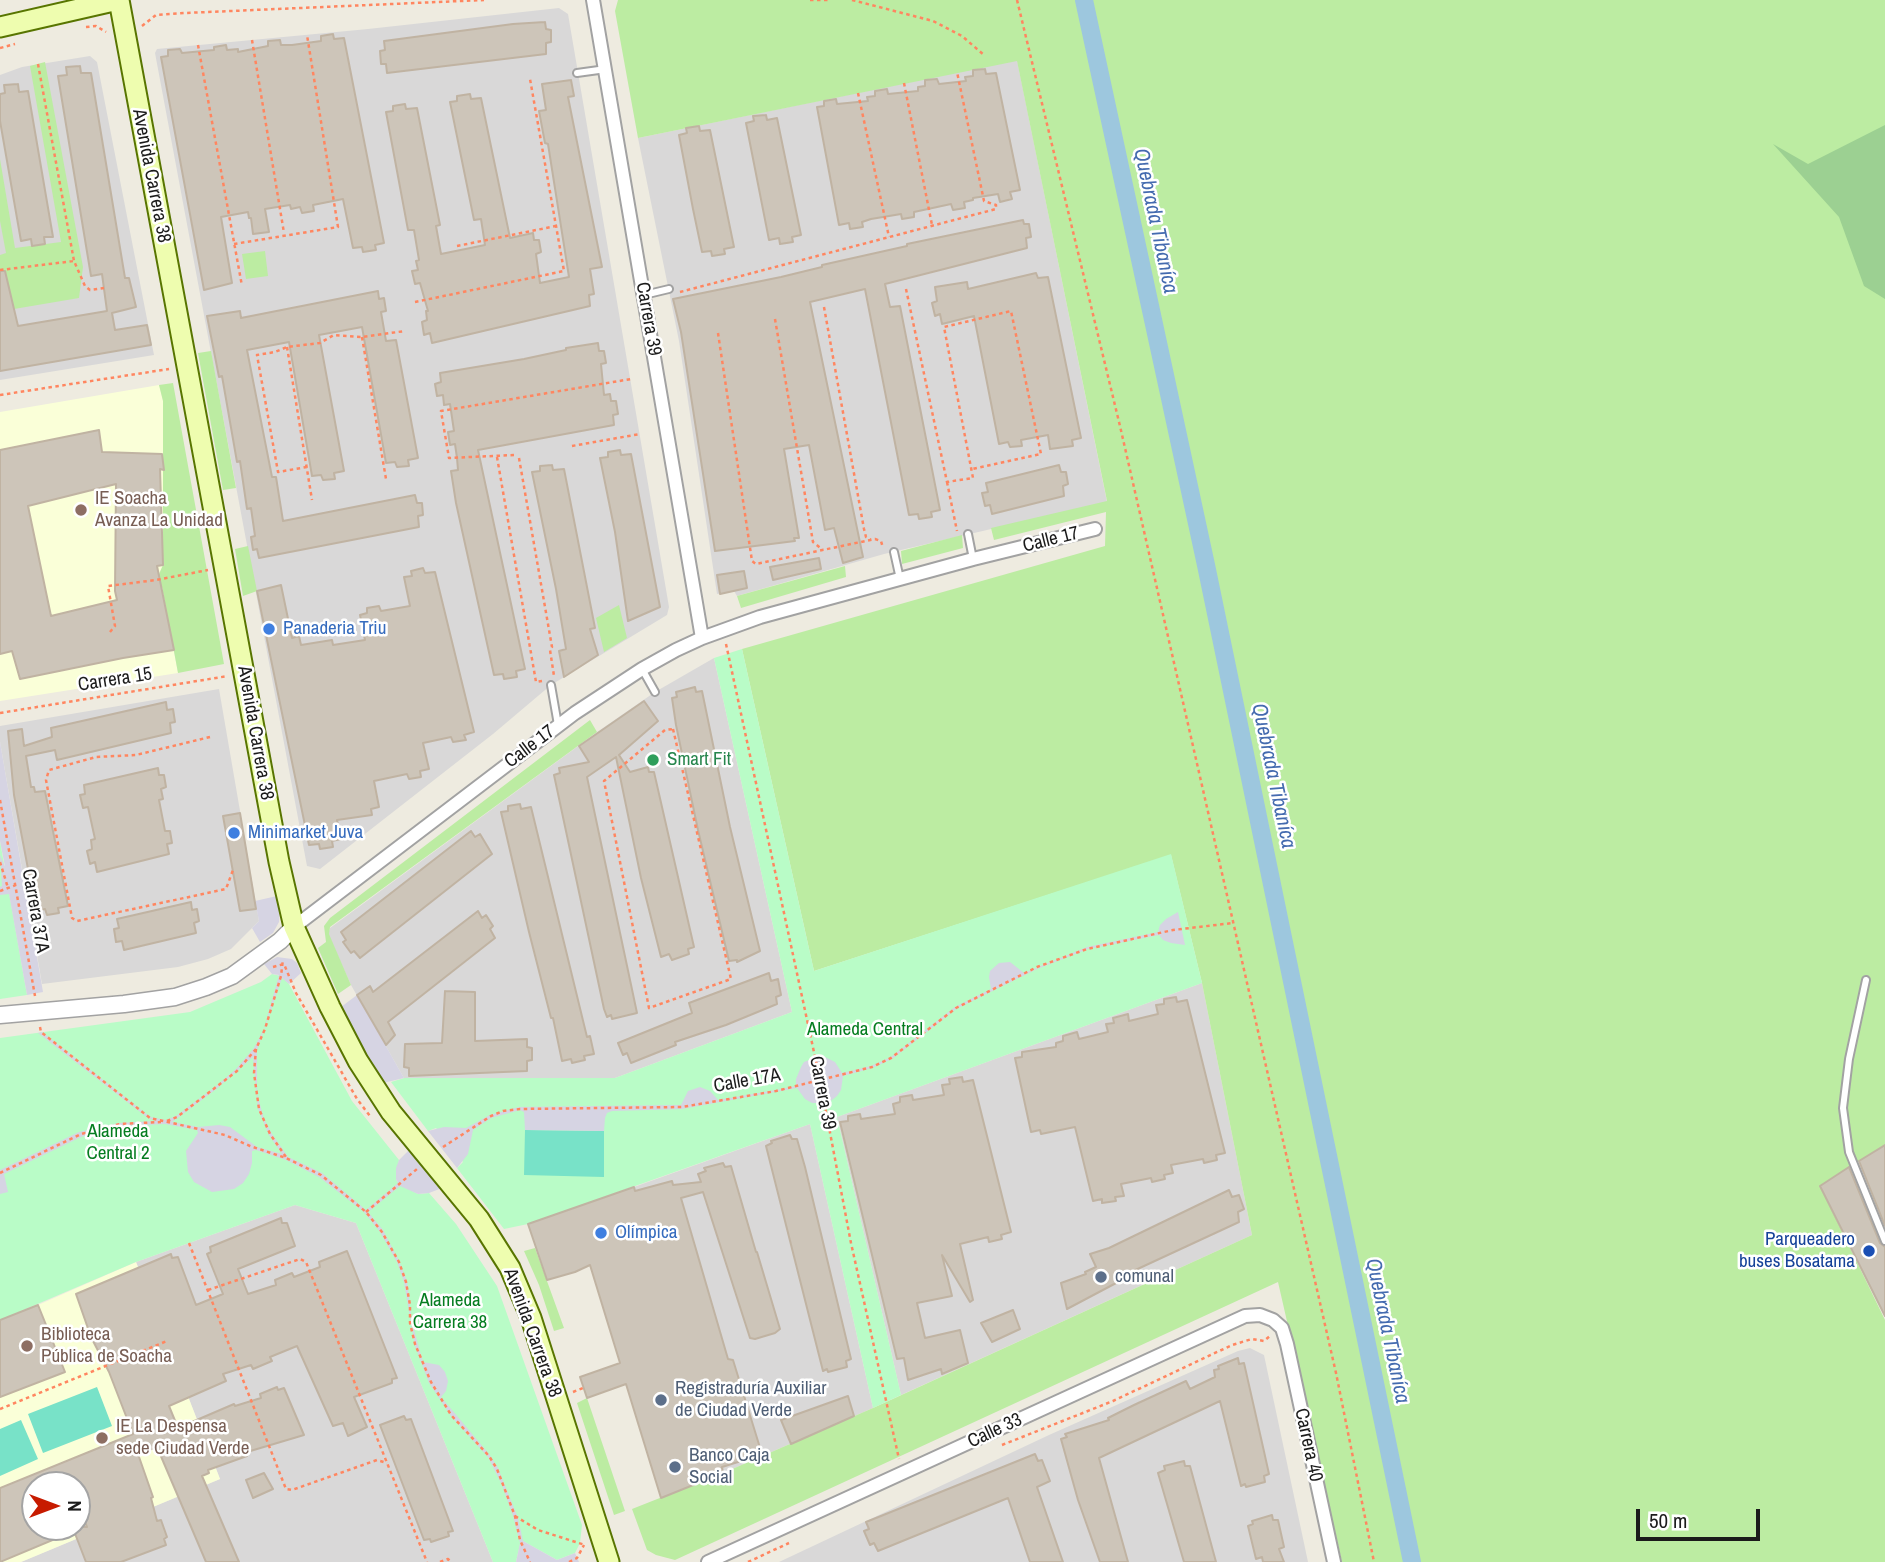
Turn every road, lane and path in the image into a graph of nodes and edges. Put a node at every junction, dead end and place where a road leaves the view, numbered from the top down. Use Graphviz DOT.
graph roads {
  1 [pos="118,0"];
  2 [pos="484,0"];
  3 [pos="593,0"];
  4 [pos="810,0"];
  5 [pos="828,0"];
  6 [pos="852,0"];
  7 [pos="1017,0"];
  8 [pos="0,27"];
  9 [pos="80,27"];
  10 [pos="307,35"];
  11 [pos="126,40"];
  12 [pos="252,40"];
  13 [pos="25,41"];
  14 [pos="198,45"];
  15 [pos="0,48"];
  16 [pos="984,55"];
  17 [pos="38,64"];
  18 [pos="606,69"];
  19 [pos="957,72"];
  20 [pos="577,73"];
  21 [pos="530,79"];
  22 [pos="904,83"];
  23 [pos="858,93"];
  24 [pos="932,225"];
  25 [pos="556,226"];
  26 [pos="285,234"];
  27 [pos="889,236"];
  28 [pos="234,244"];
  29 [pos="457,246"];
  30 [pos="74,261"];
  31 [pos="0,271"];
  32 [pos="242,286"];
  33 [pos="104,288"];
  34 [pos="906,289"];
  35 [pos="669,292"];
  36 [pos="644,295"];
  37 [pos="415,302"];
  38 [pos="824,307"];
  39 [pos="775,319"];
  40 [pos="405,331"];
  41 [pos="718,333"];
  42 [pos="362,337"];
  43 [pos="287,347"];
  44 [pos="179,367"];
  45 [pos="631,379"];
  46 [pos="0,396"];
  47 [pos="640,434"];
  48 [pos="572,446"];
  49 [pos="514,455"];
  50 [pos="497,457"];
  51 [pos="519,458"];
  52 [pos="307,467"];
  53 [pos="972,469"];
  54 [pos="386,479"];
  55 [pos="947,482"];
  56 [pos="312,500"];
  57 [pos="1095,529"];
  58 [pos="968,534"];
  59 [pos="958,536"];
  60 [pos="871,540"];
  61 [pos="823,550"];
  62 [pos="894,552"];
  63 [pos="973,559"];
  64 [pos="215,568"];
  65 [pos="895,580"];
  66 [pos="723,630"];
  67 [pos="110,632"];
  68 [pos="702,638"];
  69 [pos="642,669"];
  70 [pos="234,675"];
  71 [pos="551,685"];
  72 [pos="655,692"];
  73 [pos="0,713"];
  74 [pos="558,726"];
  75 [pos="665,730"];
  76 [pos="210,737"];
  77 [pos="0,800"];
  78 [pos="0,862"];
  79 [pos="233,870"];
  80 [pos="16,885"];
  81 [pos="8,888"];
  82 [pos="0,891"];
  83 [pos="1233,923"];
  84 [pos="287,934"];
  85 [pos="284,964"];
  86 [pos="1866,980"];
  87 [pos="0,1015"];
  88 [pos="38,1019"];
  89 [pos="256,1049"];
  90 [pos="820,1080"];
  91 [pos="372,1118"];
  92 [pos="166,1122"];
  93 [pos="286,1158"];
  94 [pos="409,1164"];
  95 [pos="422,1164"];
  96 [pos="0,1173"];
  97 [pos="366,1212"];
  98 [pos="1885,1241"];
  99 [pos="189,1243"];
  100 [pos="208,1290"];
  101 [pos="1282,1328"];
  102 [pos="167,1341"];
  103 [pos="0,1409"];
  104 [pos="996,1447"];
  105 [pos="387,1462"];
  106 [pos="903,1473"];
  107 [pos="515,1516"];
  108 [pos="794,1540"];
  109 [pos="427,1562"];
  110 [pos="440,1562"];
  111 [pos="451,1562"];
  112 [pos="530,1562"];
  113 [pos="569,1562"];
  114 [pos="609,1562"];
  115 [pos="708,1562"];
  116 [pos="748,1562"];
  117 [pos="1334,1562"];
  118 [pos="1374,1562"];
  1 -- 8 [label="main road"];
  1 -- 11 [label="main road, Avenida Carrera 38"];
  2 -- 11 [label="path"];
  3 -- 18 [label="street, Carrera 39"];
  4 -- 5 [label="path"];
  6 -- 16 [label="path"];
  7 -- 83 [label="path"];
  9 -- 11 [label="path"];
  10 -- 26 [label="path"];
  11 -- 84 [label="main road, Avenida Carrera 38"];
  12 -- 26 [label="path"];
  13 -- 15 [label="path"];
  14 -- 28 [label="path"];
  17 -- 30 [label="path"];
  18 -- 20 [label="lane"];
  18 -- 36 [label="street, Carrera 39"];
  19 -- 24 [label="path"];
  21 -- 25 [label="path"];
  22 -- 24 [label="path"];
  23 -- 27 [label="path"];
  24 -- 27 [label="path"];
  25 -- 29 [label="path"];
  25 -- 37 [label="path"];
  26 -- 28 [label="path"];
  27 -- 35 [label="path"];
  28 -- 32 [label="path"];
  30 -- 31 [label="path"];
  30 -- 33 [label="path"];
  34 -- 55 [label="path"];
  35 -- 36 [label="lane"];
  36 -- 68 [label="street, Carrera 39"];
  38 -- 60 [label="path"];
  39 -- 61 [label="path"];
  40 -- 42 [label="path"];
  41 -- 61 [label="path"];
  42 -- 43 [label="path"];
  42 -- 54 [label="path"];
  43 -- 52 [label="path"];
  43 -- 52 [label="path"];
  44 -- 46 [label="path"];
  45 -- 50 [label="path"];
  47 -- 48 [label="path"];
  49 -- 50 [label="path"];
  50 -- 51 [label="path"];
  52 -- 56 [label="path"];
  53 -- 53 [label="path"];
  53 -- 55 [label="path"];
  55 -- 59 [label="path"];
  57 -- 63 [label="street, Calle 17"];
  58 -- 63 [label="lane"];
  60 -- 61 [label="path"];
  60 -- 65 [label="path"];
  62 -- 65 [label="lane"];
  63 -- 65 [label="street, Calle 17"];
  64 -- 67 [label="path"];
  65 -- 66 [label="street, Calle 17"];
  66 -- 68 [label="street, Calle 17"];
  66 -- 90 [label="path, Carrera 39"];
  68 -- 69 [label="street, Calle 17"];
  69 -- 72 [label="lane"];
  69 -- 74 [label="street, Calle 17"];
  70 -- 73 [label="path, Carrera 15"];
  71 -- 74 [label="lane"];
  74 -- 84 [label="street, Calle 17"];
  75 -- 75 [label="path"];
  76 -- 79 [label="path"];
  77 -- 80 [label="path, Carrera 37A"];
  78 -- 81 [label="path"];
  80 -- 81 [label="path"];
  80 -- 88 [label="path, Carrera 37A"];
  81 -- 82 [label="path"];
  83 -- 90 [label="path, Calle 17A"];
  83 -- 118 [label="path"];
  84 -- 85 [label="path"];
  84 -- 88 [label="street, Calle 17"];
  84 -- 95 [label="main road, Avenida Carrera 38"];
  85 -- 89 [label="path"];
  85 -- 91 [label="path"];
  86 -- 98 [label="lane"];
  87 -- 88 [label="street, Calle 17"];
  88 -- 92 [label="path"];
  89 -- 92 [label="path"];
  89 -- 93 [label="path"];
  90 -- 95 [label="path, Calle 17A"];
  90 -- 106 [label="path, Carrera 39"];
  92 -- 93 [label="path"];
  92 -- 96 [label="path"];
  93 -- 97 [label="path"];
  94 -- 95 [label="path"];
  95 -- 97 [label="path, Calle 17A"];
  95 -- 114 [label="main road, Avenida Carrera 38"];
  97 -- 107 [label="path"];
  99 -- 100 [label="path"];
  100 -- 105 [label="path"];
  100 -- 105 [label="path"];
  101 -- 104 [label="path"];
  101 -- 106 [label="street, Calle 33"];
  101 -- 117 [label="street, Carrera 40"];
  102 -- 103 [label="path"];
  105 -- 109 [label="path"];
  106 -- 115 [label="street, Calle 33"];
  107 -- 112 [label="path"];
  107 -- 113 [label="path"];
  108 -- 116 [label="path"];
  110 -- 111 [label="path"];
}
